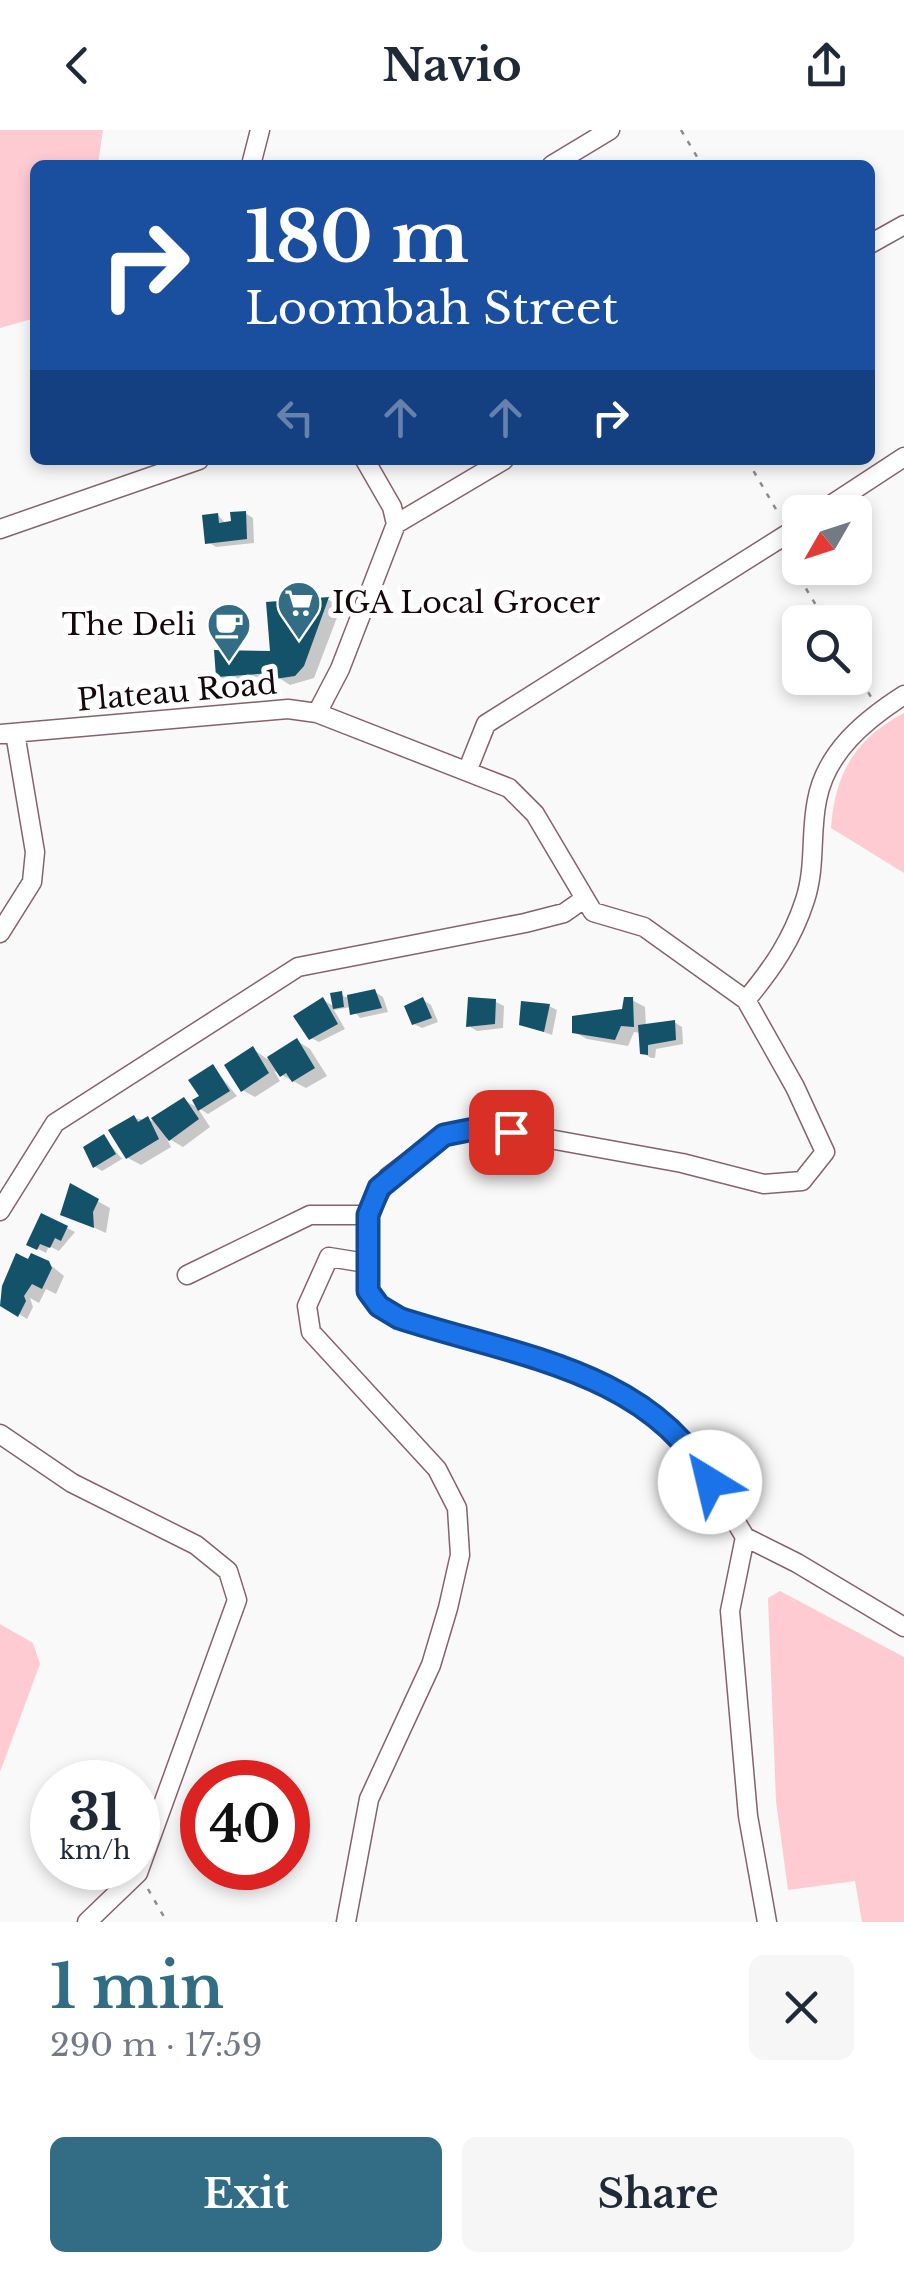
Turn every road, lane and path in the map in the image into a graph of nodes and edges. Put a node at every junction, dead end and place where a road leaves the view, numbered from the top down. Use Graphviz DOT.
graph roads {
  1 [pos="260,130"];
  2 [pos="610,130"];
  3 [pos="681,130"];
  4 [pos="252,160"];
  5 [pos="560,160"];
  6 [pos="699,160"];
  7 [pos="904,225"];
  8 [pos="875,241"];
  9 [pos="904,456"];
  10 [pos="184,465"];
  11 [pos="368,465"];
  12 [pos="496,465"];
  13 [pos="846,495"];
  14 [pos="396,524"];
  15 [pos="0,528"];
  16 [pos="782,537"];
  17 [pos="870,695"];
  18 [pos="904,695"];
  19 [pos="880,711"];
  20 [pos="317,713"];
  21 [pos="8,733"];
  22 [pos="468,769"];
  23 [pos="584,899"];
  24 [pos="0,933"];
  25 [pos="746,1000"];
  26 [pos="0,1211"];
  27 [pos="368,1215"];
  28 [pos="366,1262"];
  29 [pos="186,1275"];
  30 [pos="0,1434"];
  31 [pos="745,1537"];
  32 [pos="904,1627"];
  33 [pos="160,1812"];
  34 [pos="120,1890"];
  35 [pos="149,1890"];
  36 [pos="87,1922"];
  37 [pos="168,1922"];
  38 [pos="346,1922"];
  39 [pos="767,1922"];
  1 -- 4 [label="street"];
  2 -- 5 [label="street"];
  3 -- 6 [label="path"];
  7 -- 8 [label="street"];
  9 -- 13 [label="street"];
  10 -- 15 [label="street"];
  11 -- 14 [label="street"];
  12 -- 14 [label="street"];
  14 -- 20 [label="street"];
  16 -- 22 [label="street"];
  17 -- 19 [label="path"];
  18 -- 19 [label="street"];
  19 -- 25 [label="street"];
  20 -- 21 [label="street, Plateau Road"];
  20 -- 22 [label="street, Plateau Road"];
  21 -- 24 [label="street"];
  22 -- 23 [label="street, Plateau Road"];
  23 -- 25 [label="street"];
  23 -- 26 [label="street"];
  25 -- 27 [label="street"];
  27 -- 28 [label="street"];
  27 -- 29 [label="street"];
  28 -- 31 [label="street"];
  28 -- 38 [label="street"];
  30 -- 33 [label="street"];
  31 -- 32 [label="street"];
  31 -- 39 [label="street"];
  34 -- 36 [label="street"];
  35 -- 37 [label="path"];
}
